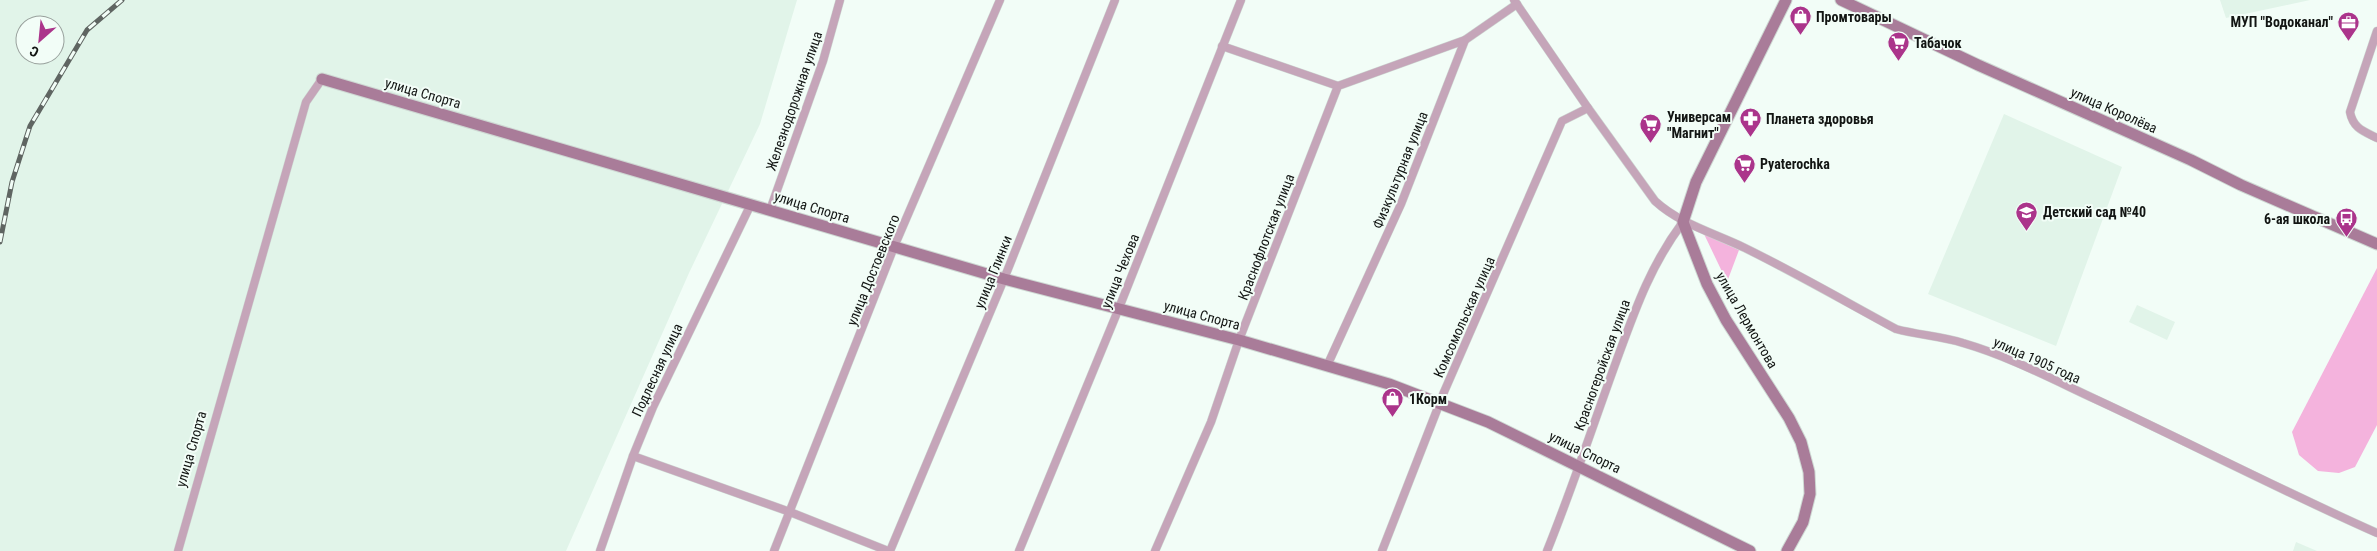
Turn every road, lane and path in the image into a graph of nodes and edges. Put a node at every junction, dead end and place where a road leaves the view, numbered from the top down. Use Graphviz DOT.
graph roads {
  1 [pos="840,0"];
  2 [pos="1000,0"];
  3 [pos="1114,0"];
  4 [pos="1241,0"];
  5 [pos="1786,0"];
  6 [pos="1841,0"];
  7 [pos="1516,2"];
  8 [pos="2377,31"];
  9 [pos="1465,40"];
  10 [pos="1222,46"];
  11 [pos="322,79"];
  12 [pos="1338,86"];
  13 [pos="1588,108"];
  14 [pos="2377,138"];
  15 [pos="751,204"];
  16 [pos="770,210"];
  17 [pos="1683,222"];
  18 [pos="2377,244"];
  19 [pos="894,248"];
  20 [pos="1004,280"];
  21 [pos="1119,308"];
  22 [pos="1239,340"];
  23 [pos="1327,366"];
  24 [pos="1440,403"];
  25 [pos="633,456"];
  26 [pos="1580,466"];
  27 [pos="790,512"];
  28 [pos="2377,532"];
  29 [pos="178,551"];
  30 [pos="600,551"];
  31 [pos="774,551"];
  32 [pos="889,551"];
  33 [pos="1019,551"];
  34 [pos="1155,551"];
  35 [pos="1382,551"];
  36 [pos="1547,551"];
  37 [pos="1750,551"];
  38 [pos="1787,551"];
  1 -- 16 [label="street, Железнодорожная улица"];
  2 -- 19 [label="street, улица Достоевского"];
  3 -- 20 [label="street, улица Глинки"];
  4 -- 10 [label="street, улица Чехова"];
  5 -- 17 [label="street"];
  6 -- 18 [label="street, улица Королёва"];
  7 -- 9 [label="street"];
  7 -- 13 [label="street"];
  8 -- 14 [label="street"];
  9 -- 12 [label="street"];
  9 -- 23 [label="street, Физкультурная улица"];
  10 -- 12 [label="street"];
  10 -- 21 [label="street, улица Чехова"];
  11 -- 15 [label="street, улица Спорта"];
  11 -- 29 [label="street, улица Спорта"];
  12 -- 22 [label="street, Краснофлотская улица"];
  13 -- 17 [label="street"];
  13 -- 24 [label="street, Комсомольская улица"];
  15 -- 16 [label="street, улица Спорта"];
  15 -- 25 [label="street, Подлесная улица"];
  16 -- 19 [label="street, улица Спорта"];
  17 -- 26 [label="street, Красногеройская улица"];
  17 -- 28 [label="street, улица 1905 года"];
  17 -- 38 [label="street, улица Лермонтова"];
  19 -- 20 [label="street, улица Спорта"];
  19 -- 27 [label="street, улица Достоевского"];
  20 -- 21 [label="street, улица Спорта"];
  20 -- 32 [label="street, улица Глинки"];
  21 -- 22 [label="street, улица Спорта"];
  21 -- 33 [label="street, улица Чехова"];
  22 -- 23 [label="street, улица Спорта"];
  22 -- 34 [label="street, Краснофлотская улица"];
  23 -- 24 [label="street, улица Спорта"];
  24 -- 26 [label="street, улица Спорта"];
  24 -- 35 [label="street, Комсомольская улица"];
  25 -- 27 [label="street"];
  25 -- 30 [label="street, Подлесная улица"];
  26 -- 36 [label="street, Красногеройская улица"];
  26 -- 37 [label="street, улица Спорта"];
  27 -- 31 [label="street, улица Достоевского"];
  27 -- 32 [label="street"];
}
